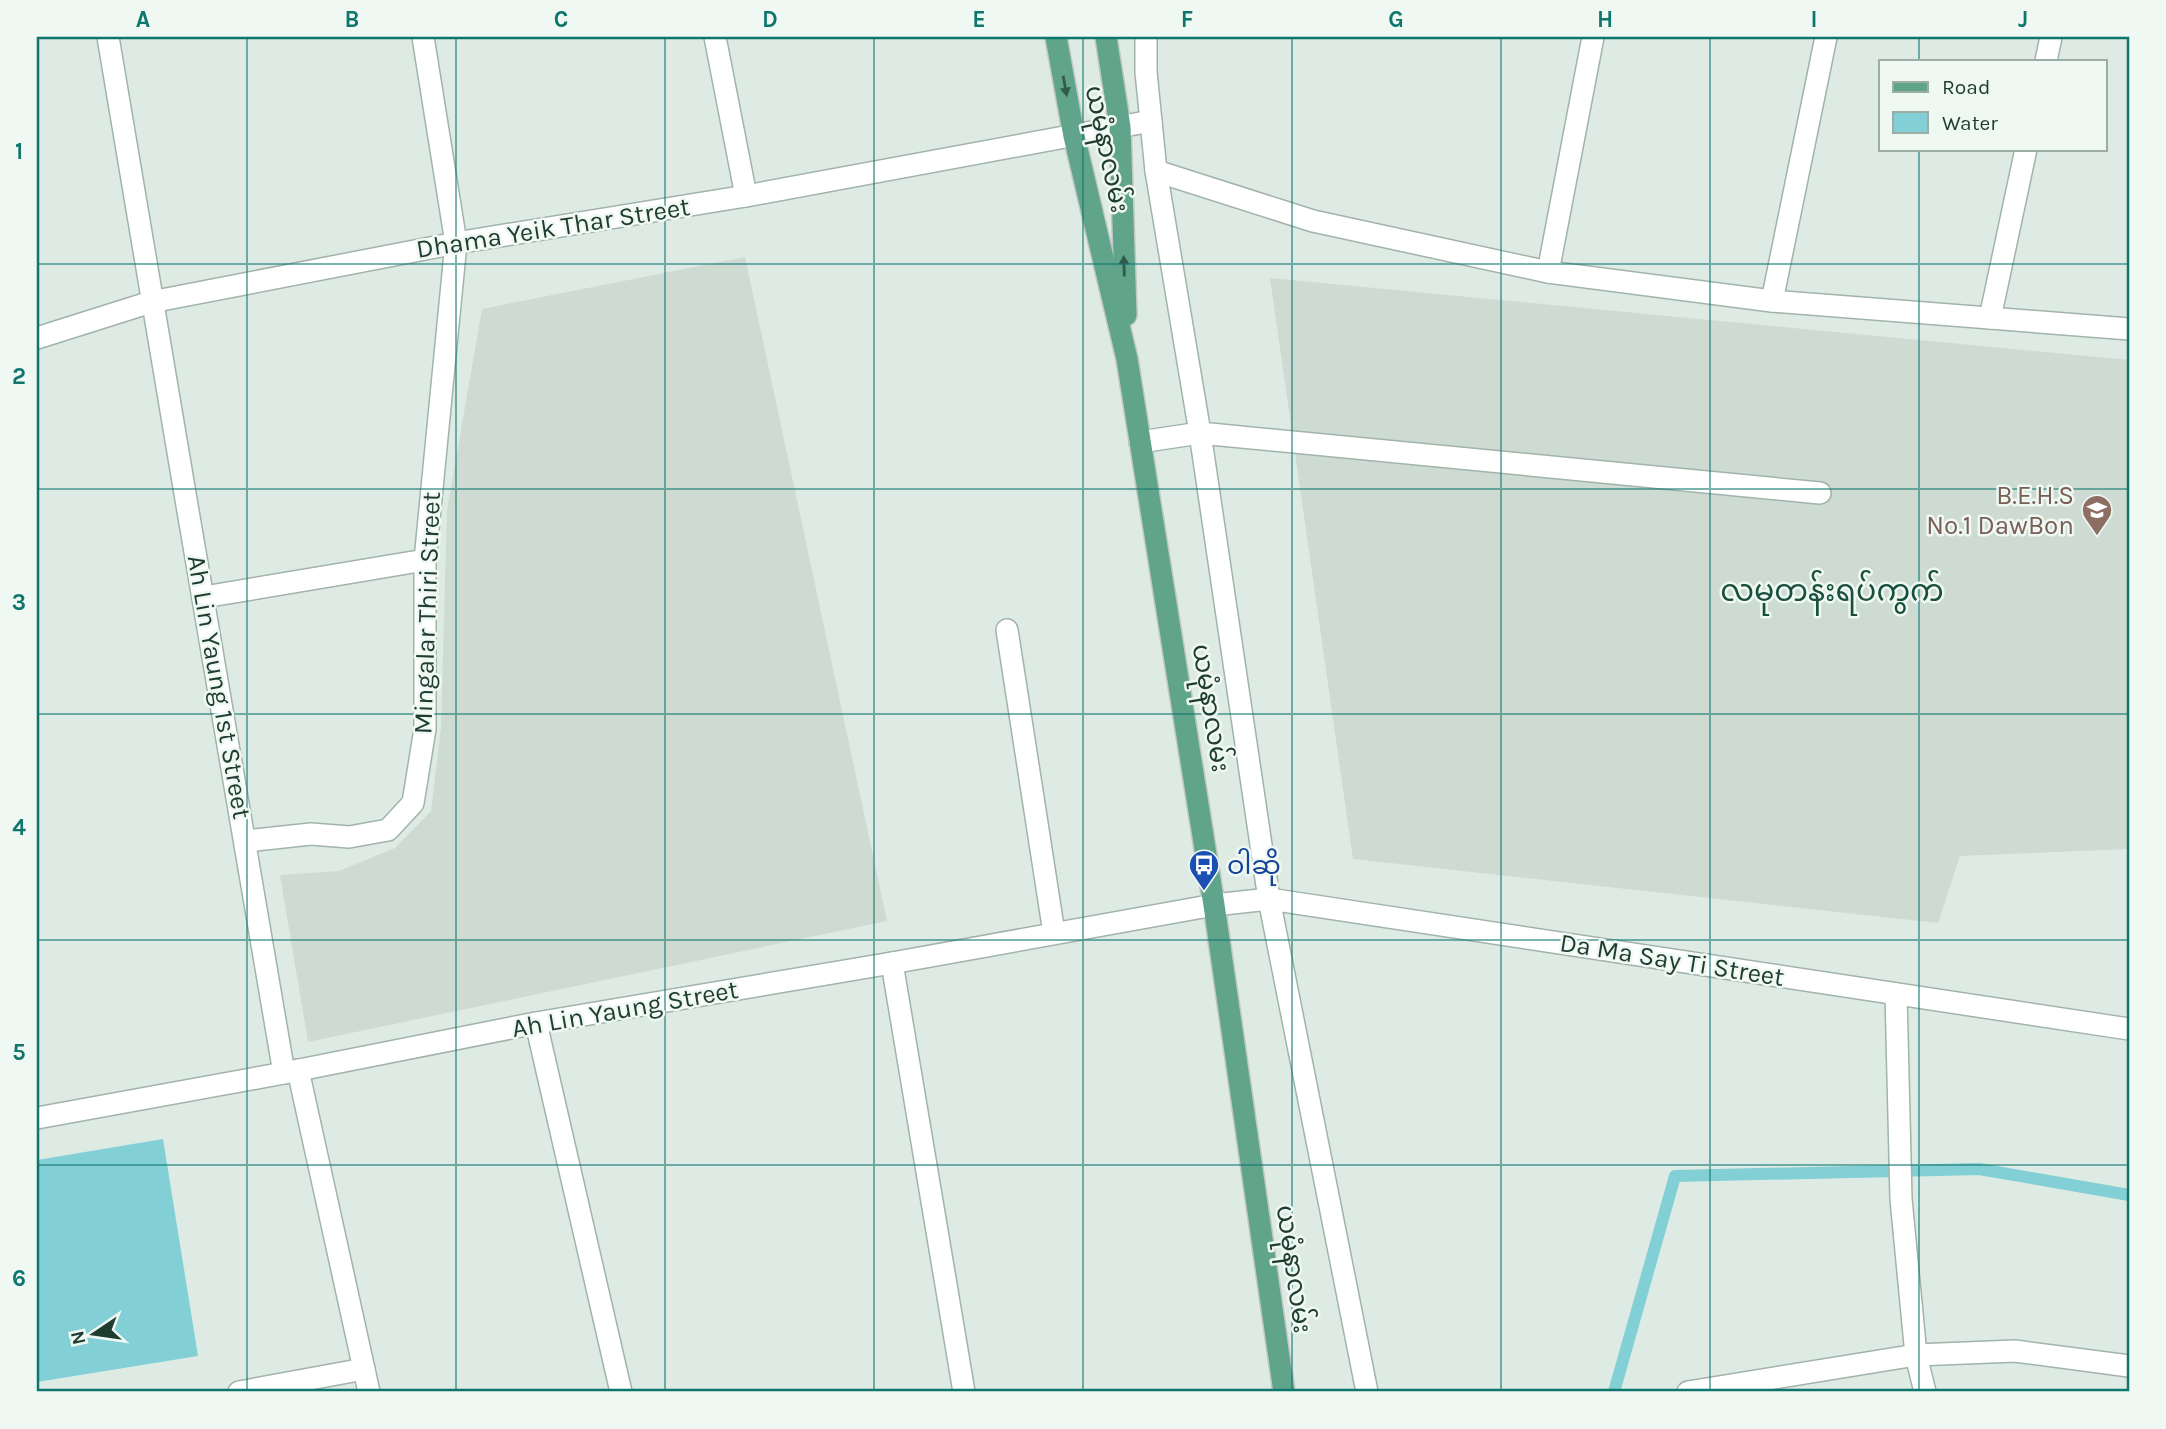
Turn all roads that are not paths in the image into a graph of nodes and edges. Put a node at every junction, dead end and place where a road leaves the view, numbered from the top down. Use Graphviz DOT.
graph roads {
  1 [pos="108,37"];
  2 [pos="423,37"];
  3 [pos="715,37"];
  4 [pos="1056,37"];
  5 [pos="1106,37"];
  6 [pos="1146,37"];
  7 [pos="1593,37"];
  8 [pos="1826,37"];
  9 [pos="2051,37"];
  10 [pos="2046,60"];
  11 [pos="1151,121"];
  12 [pos="1120,127"];
  13 [pos="1074,136"];
  14 [pos="2026,150"];
  15 [pos="1156,171"];
  16 [pos="746,196"];
  17 [pos="456,243"];
  18 [pos="1548,272"];
  19 [pos="1772,301"];
  20 [pos="151,302"];
  21 [pos="1990,318"];
  22 [pos="2129,329"];
  23 [pos="37,338"];
  24 [pos="1127,359"];
  25 [pos="1200,433"];
  26 [pos="1140,442"];
  27 [pos="1820,493"];
  28 [pos="425,560"];
  29 [pos="204,597"];
  30 [pos="1007,630"];
  31 [pos="246,841"];
  32 [pos="1269,899"];
  33 [pos="1214,905"];
  34 [pos="1054,933"];
  35 [pos="892,963"];
  36 [pos="1896,994"];
  37 [pos="536,1023"];
  38 [pos="2129,1030"];
  39 [pos="291,1072"];
  40 [pos="37,1118"];
  41 [pos="1916,1354"];
  42 [pos="2129,1366"];
  43 [pos="364,1369"];
  44 [pos="239,1392"];
  45 [pos="369,1392"];
  46 [pos="621,1392"];
  47 [pos="964,1392"];
  48 [pos="1284,1392"];
  49 [pos="1367,1392"];
  50 [pos="1688,1392"];
  51 [pos="1924,1392"];
  1 -- 20 [label="street, Ah Lin Yaung 1st Street"];
  2 -- 17 [label="street, Mingalar Thiri Street"];
  3 -- 16 [label="street"];
  4 -- 13 [label="main road, ယမုံနာလမ်း, one-way"];
  5 -- 12 [label="main road"];
  6 -- 11 [label="street"];
  7 -- 18 [label="street"];
  8 -- 19 [label="street"];
  9 -- 10 [label="street"];
  11 -- 12 [label="street, Dhama Yeik Thar Street"];
  11 -- 15 [label="street"];
  12 -- 13 [label="street, Dhama Yeik Thar Street"];
  24 -- 12 [label="main road, one-way"];
  13 -- 16 [label="street, Dhama Yeik Thar Street"];
  13 -- 24 [label="main road, ယမုံနာလမ်း"];
  14 -- 21 [label="street"];
  15 -- 18 [label="street"];
  15 -- 25 [label="street"];
  16 -- 17 [label="street, Dhama Yeik Thar Street"];
  17 -- 20 [label="street, Dhama Yeik Thar Street"];
  17 -- 28 [label="street, Mingalar Thiri Street"];
  18 -- 19 [label="street"];
  19 -- 21 [label="street"];
  20 -- 23 [label="street, Dhama Yeik Thar Street"];
  20 -- 29 [label="street, Ah Lin Yaung 1st Street"];
  21 -- 22 [label="street"];
  24 -- 26 [label="main road, ယမုံနာလမ်း"];
  25 -- 26 [label="street"];
  25 -- 27 [label="street"];
  25 -- 32 [label="street"];
  26 -- 33 [label="main road, ယမုံနာလမ်း"];
  28 -- 29 [label="street"];
  28 -- 31 [label="street, Mingalar Thiri Street"];
  29 -- 31 [label="street, Ah Lin Yaung 1st Street"];
  30 -- 34 [label="street"];
  31 -- 39 [label="street, Ah Lin Yaung 1st Street"];
  32 -- 33 [label="street, Da Ma Say Ti Street"];
  32 -- 36 [label="street, Da Ma Say Ti Street"];
  32 -- 49 [label="street"];
  33 -- 34 [label="street, Ah Lin Yaung Street"];
  33 -- 48 [label="main road, ယမုံနာလမ်း"];
  34 -- 35 [label="street, Ah Lin Yaung Street"];
  35 -- 37 [label="street, Ah Lin Yaung Street"];
  35 -- 47 [label="street"];
  36 -- 38 [label="street, Da Ma Say Ti Street"];
  36 -- 41 [label="street"];
  37 -- 39 [label="street, Ah Lin Yaung Street"];
  37 -- 46 [label="street"];
  39 -- 40 [label="street, Ah Lin Yaung Street"];
  39 -- 43 [label="street, Ah Lin Yaung 1st Street"];
  41 -- 42 [label="street"];
  41 -- 50 [label="street"];
  41 -- 51 [label="street"];
  43 -- 44 [label="street"];
  43 -- 45 [label="street, Ah Lin Yaung 1st Street"];
}
